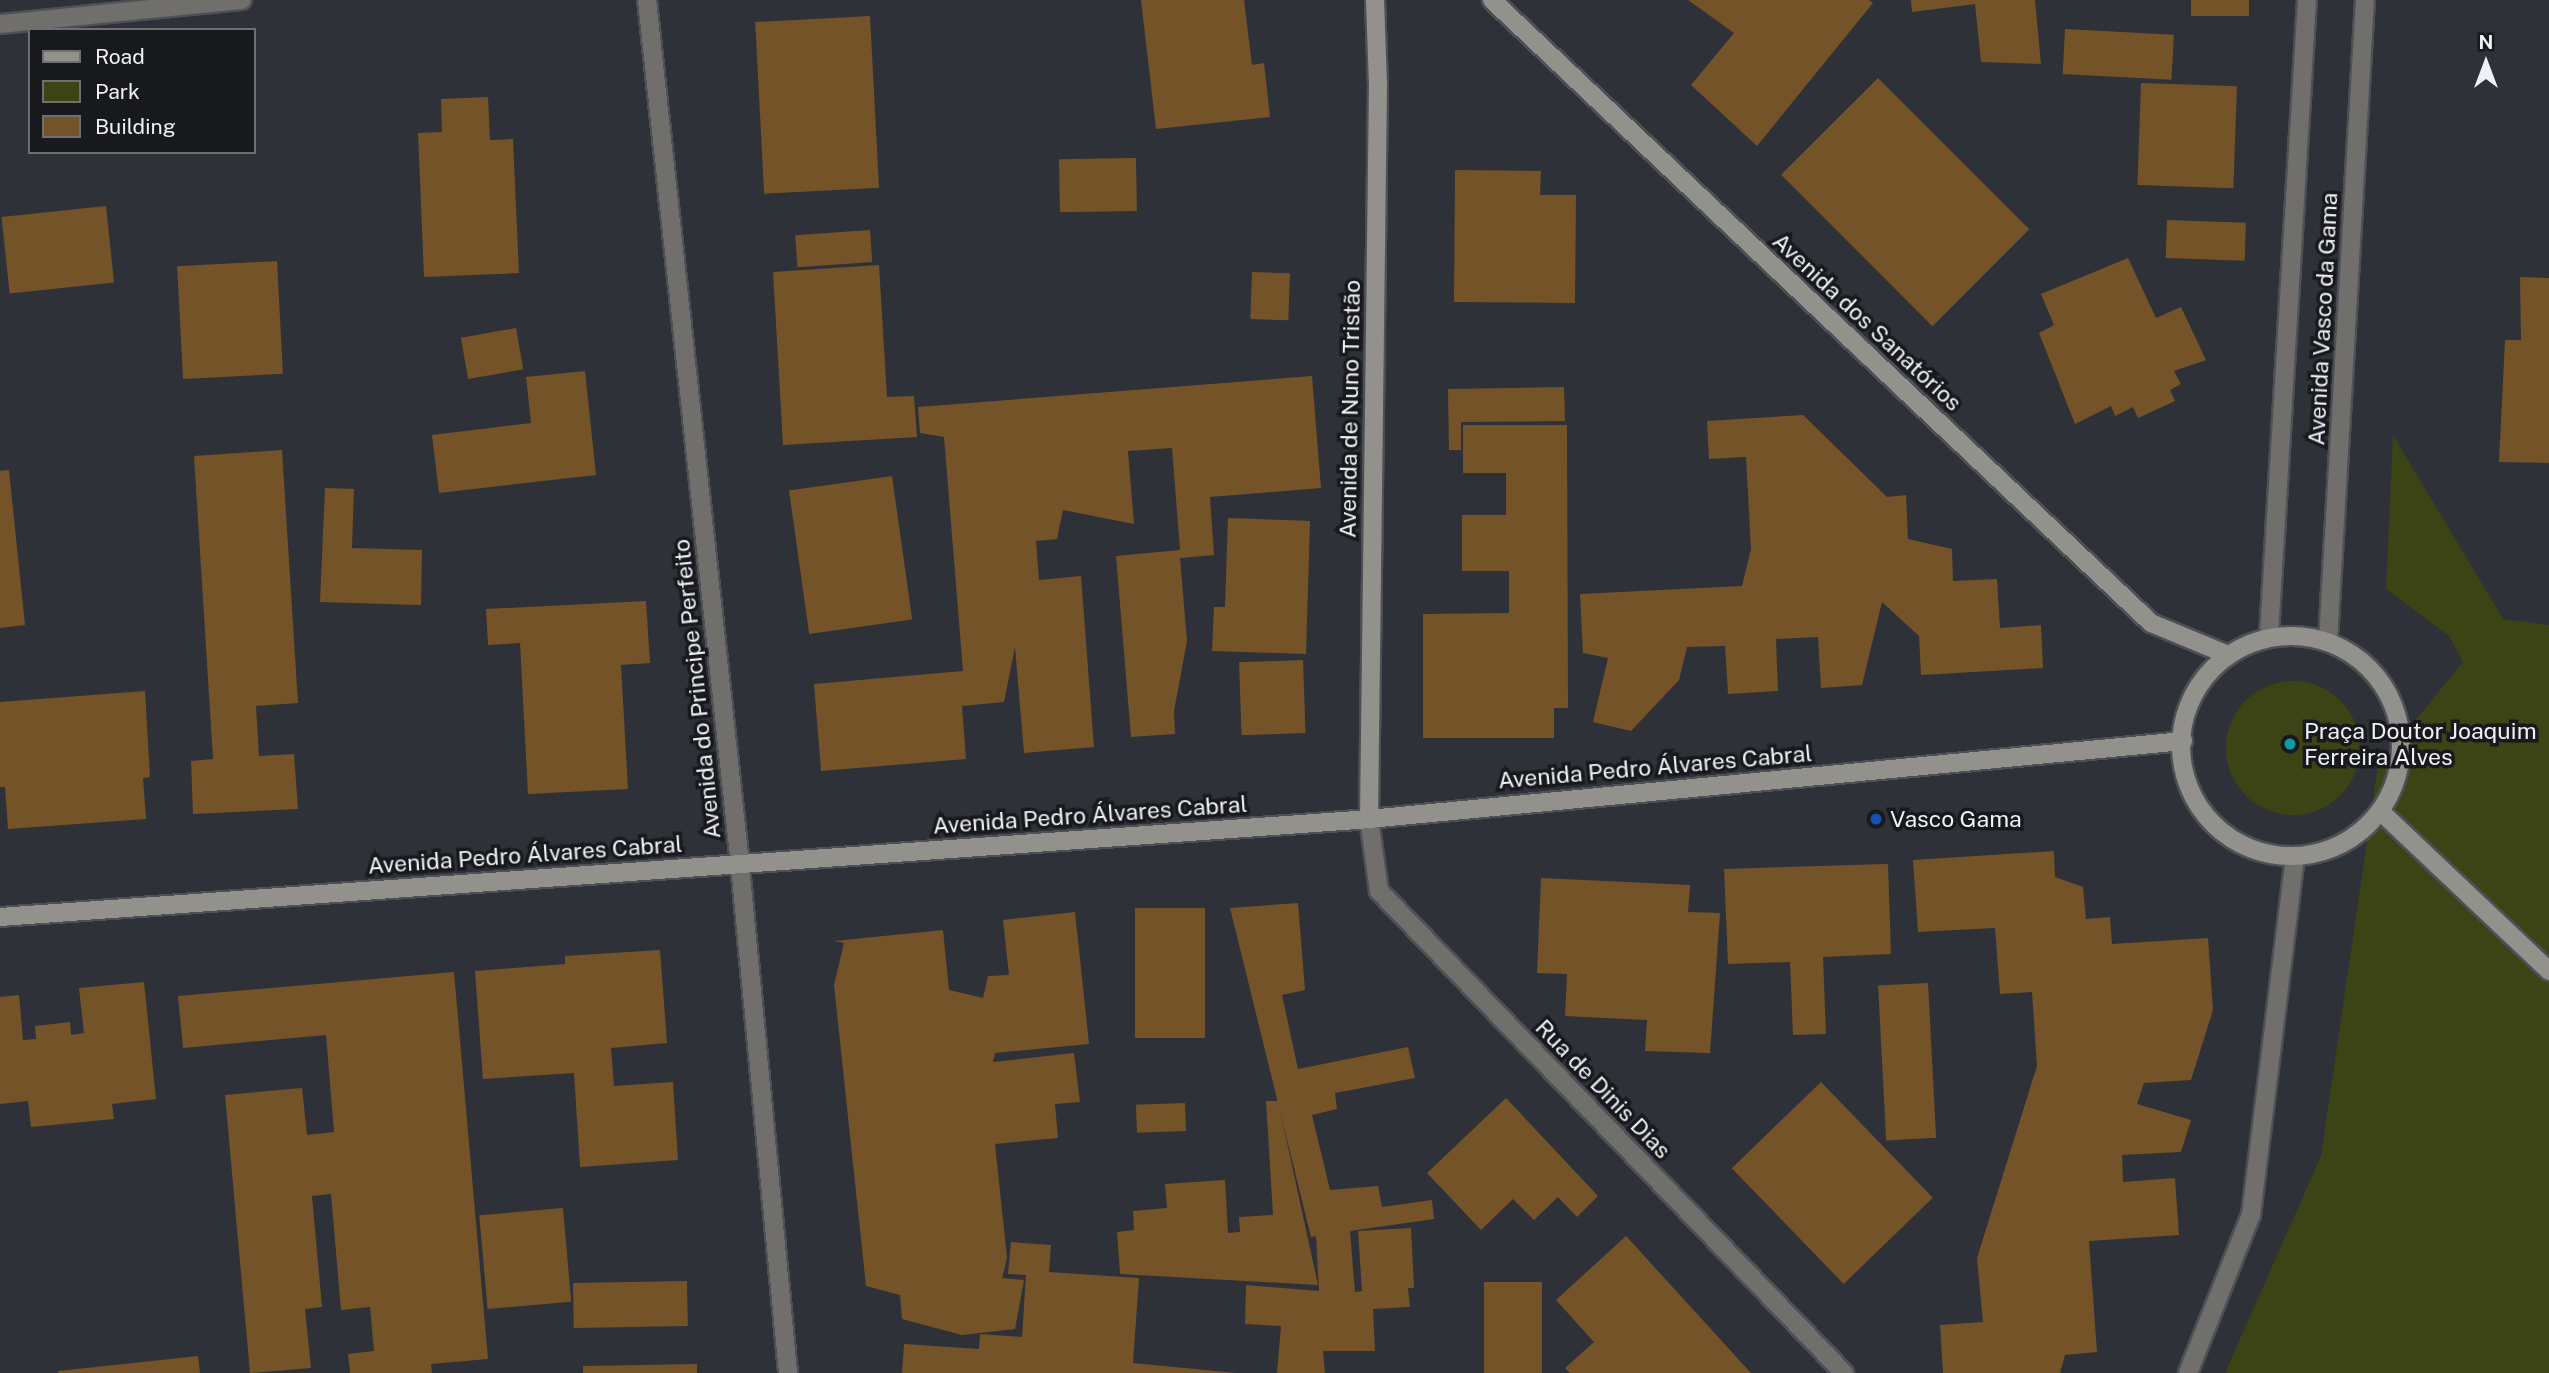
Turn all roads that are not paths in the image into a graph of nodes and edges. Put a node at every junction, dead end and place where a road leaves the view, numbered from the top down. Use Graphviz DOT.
graph roads {
  1 [pos="242,0"];
  2 [pos="647,0"];
  3 [pos="1375,0"];
  4 [pos="1492,0"];
  5 [pos="2307,0"];
  6 [pos="2365,0"];
  7 [pos="0,24"];
  8 [pos="2269,635"];
  9 [pos="2328,641"];
  10 [pos="2226,654"];
  11 [pos="2183,741"];
  12 [pos="2380,811"];
  13 [pos="1369,819"];
  14 [pos="2295,857"];
  15 [pos="740,865"];
  16 [pos="0,917"];
  17 [pos="2549,971"];
  18 [pos="788,1373"];
  19 [pos="1844,1373"];
  20 [pos="2188,1373"];
  1 -- 7 [label="street"];
  2 -- 15 [label="street, Avenida do Principe Perfeito"];
  3 -- 13 [label="main road, Avenida de Nuno Tristão"];
  4 -- 10 [label="main road, Avenida dos Sanatórios"];
  5 -- 8 [label="street, Avenida Vasco da Gama"];
  6 -- 9 [label="street, Avenida Vasco da Gama"];
  8 -- 9 [label="main road"];
  8 -- 10 [label="main road"];
  9 -- 12 [label="main road"];
  10 -- 11 [label="main road"];
  11 -- 13 [label="main road, Avenida Pedro Álvares Cabral"];
  11 -- 14 [label="main road"];
  12 -- 14 [label="main road"];
  12 -- 17 [label="main road"];
  13 -- 15 [label="main road, Avenida Pedro Álvares Cabral"];
  13 -- 19 [label="street, Rua de Dinis Dias"];
  14 -- 20 [label="street"];
  15 -- 16 [label="main road, Avenida Pedro Álvares Cabral"];
  15 -- 18 [label="street, Avenida do Principe Perfeito"];
}
